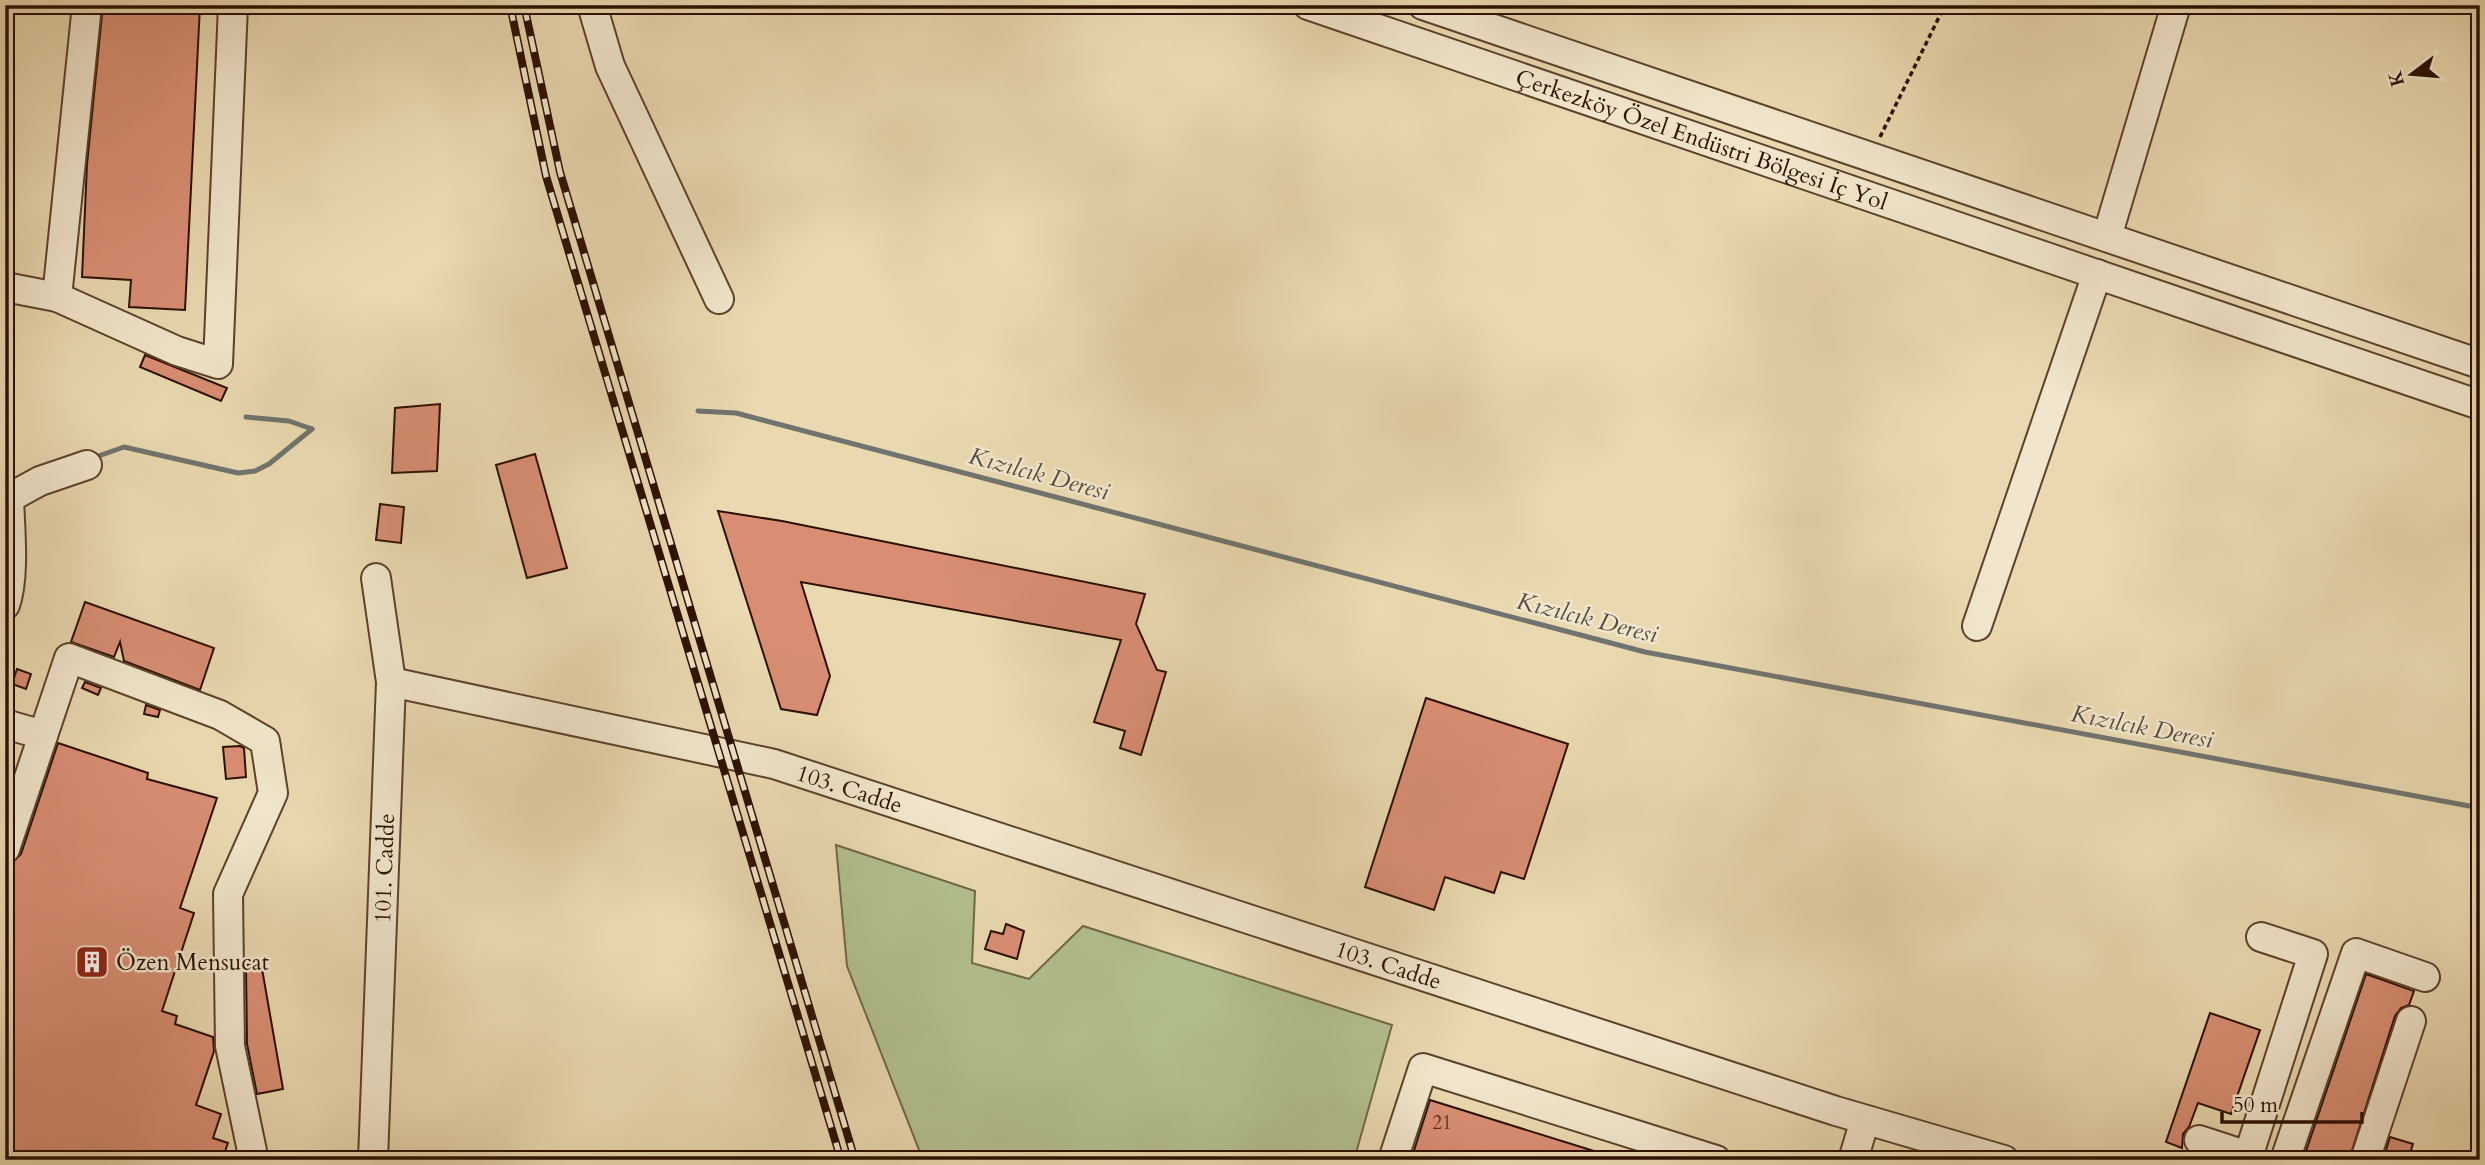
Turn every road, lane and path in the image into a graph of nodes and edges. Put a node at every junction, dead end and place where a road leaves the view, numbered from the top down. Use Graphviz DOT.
graph roads {
  1 [pos="88,5"];
  2 [pos="233,5"];
  3 [pos="592,5"];
  4 [pos="1308,5"];
  5 [pos="1423,5"];
  6 [pos="1945,5"];
  7 [pos="2176,5"];
  8 [pos="1880,137"];
  9 [pos="2107,237"];
  10 [pos="2097,274"];
  11 [pos="5,288"];
  12 [pos="57,297"];
  13 [pos="719,299"];
  14 [pos="2480,364"];
  15 [pos="2480,405"];
  16 [pos="87,465"];
  17 [pos="7,495"];
  18 [pos="7,566"];
  19 [pos="376,578"];
  20 [pos="5,605"];
  21 [pos="1977,626"];
  22 [pos="391,682"];
  23 [pos="5,724"];
  24 [pos="43,735"];
  25 [pos="5,849"];
  26 [pos="2261,937"];
  27 [pos="2425,977"];
  28 [pos="2411,1021"];
  29 [pos="1865,1119"];
  30 [pos="2199,1140"];
  31 [pos="2247,1158"];
  32 [pos="250,1160"];
  33 [pos="373,1160"];
  34 [pos="1393,1160"];
  35 [pos="1716,1160"];
  36 [pos="1853,1160"];
  37 [pos="2004,1160"];
  38 [pos="2284,1160"];
  39 [pos="2365,1160"];
  1 -- 12 [label="street"];
  2 -- 12 [label="street"];
  3 -- 13 [label="street"];
  4 -- 10 [label="street, Çerkezköy Özel Endüstri Bölgesi İç Yol"];
  5 -- 9 [label="street, Çerkezköy Özel Endüstri Bölgesi İç Yol"];
  6 -- 8 [label="path"];
  7 -- 9 [label="street"];
  9 -- 14 [label="street, Çerkezköy Özel Endüstri Bölgesi İç Yol"];
  10 -- 15 [label="street, Çerkezköy Özel Endüstri Bölgesi İç Yol"];
  10 -- 21 [label="street"];
  11 -- 12 [label="street"];
  16 -- 17 [label="street"];
  17 -- 18 [label="street"];
  18 -- 20 [label="street"];
  19 -- 22 [label="street, 101. Cadde"];
  22 -- 29 [label="street, 103. Cadde"];
  22 -- 33 [label="street, 101. Cadde"];
  23 -- 24 [label="street"];
  24 -- 25 [label="street"];
  24 -- 32 [label="street"];
  26 -- 31 [label="street"];
  27 -- 38 [label="street"];
  28 -- 39 [label="street"];
  29 -- 36 [label="street"];
  29 -- 37 [label="street, 103. Cadde"];
  30 -- 31 [label="street"];
  34 -- 35 [label="street"];
}
